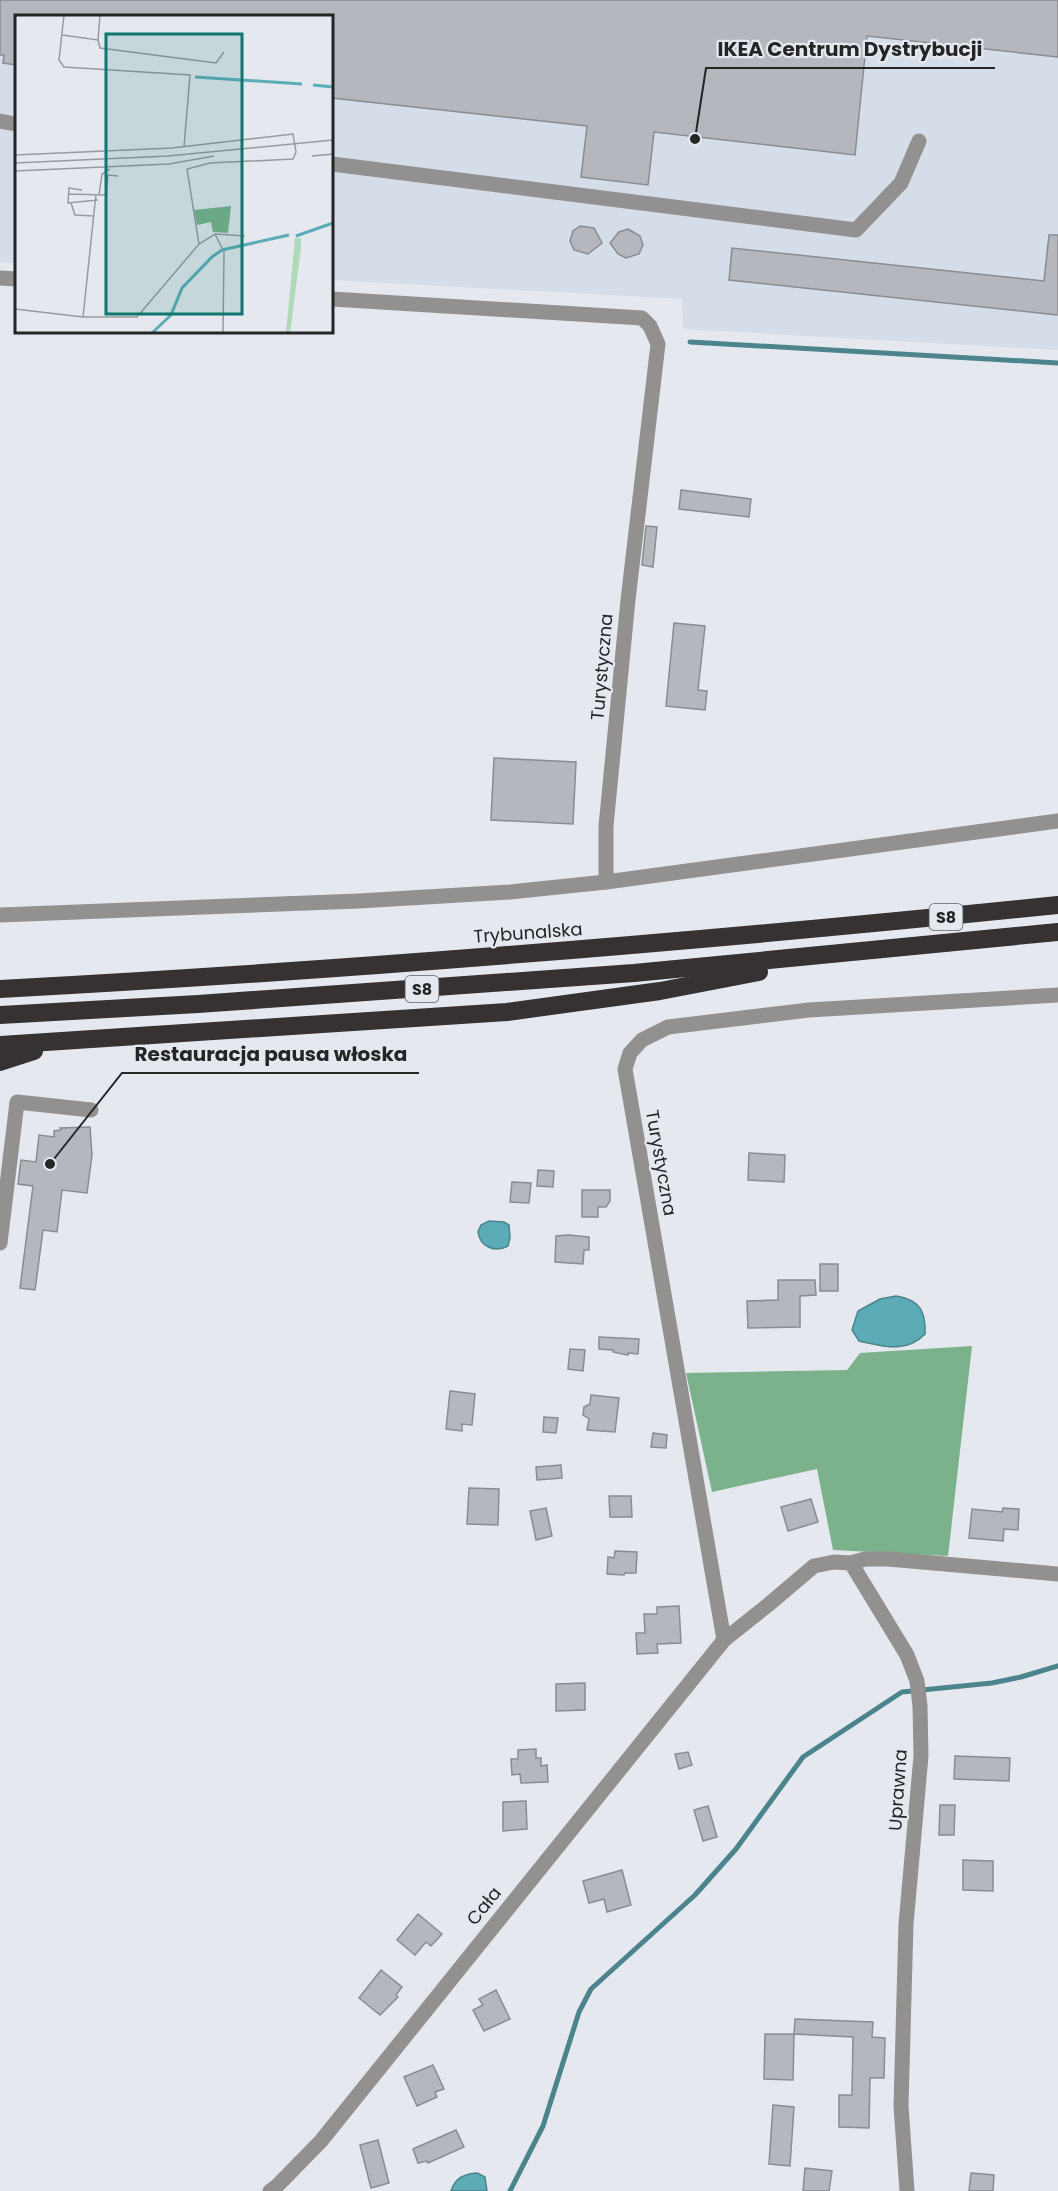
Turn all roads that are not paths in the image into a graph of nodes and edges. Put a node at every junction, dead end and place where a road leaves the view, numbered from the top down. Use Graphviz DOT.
graph roads {
  1 [pos="0,122"];
  2 [pos="15,124"];
  3 [pos="919,141"];
  4 [pos="333,164"];
  5 [pos="0,278"];
  6 [pos="15,279"];
  7 [pos="333,299"];
  8 [pos="1058,821"];
  9 [pos="606,882"];
  10 [pos="1058,905"];
  11 [pos="0,915"];
  12 [pos="1058,932"];
  13 [pos="843,954"];
  14 [pos="0,989"];
  15 [pos="1058,995"];
  16 [pos="0,1015"];
  17 [pos="62,1042"];
  18 [pos="0,1045"];
  19 [pos="0,1062"];
  20 [pos="91,1110"];
  21 [pos="0,1243"];
  22 [pos="850,1563"];
  23 [pos="1058,1574"];
  24 [pos="724,1640"];
  25 [pos="270,2191"];
  26 [pos="906,2191"];
  1 -- 2 [label="street"];
  3 -- 4 [label="street"];
  5 -- 6 [label="street"];
  7 -- 9 [label="street, Turystyczna"];
  8 -- 9 [label="street"];
  9 -- 11 [label="street"];
  10 -- 14 [label="highway, Trybunalska / S8"];
  12 -- 13 [label="highway, S8"];
  13 -- 16 [label="highway, S8"];
  13 -- 17 [label="highway"];
  15 -- 24 [label="street, Turystyczna"];
  17 -- 18 [label="highway"];
  17 -- 19 [label="highway"];
  20 -- 21 [label="street"];
  22 -- 23 [label="street"];
  22 -- 24 [label="street"];
  22 -- 26 [label="street, Uprawna"];
  24 -- 25 [label="street, Cała"];
}
